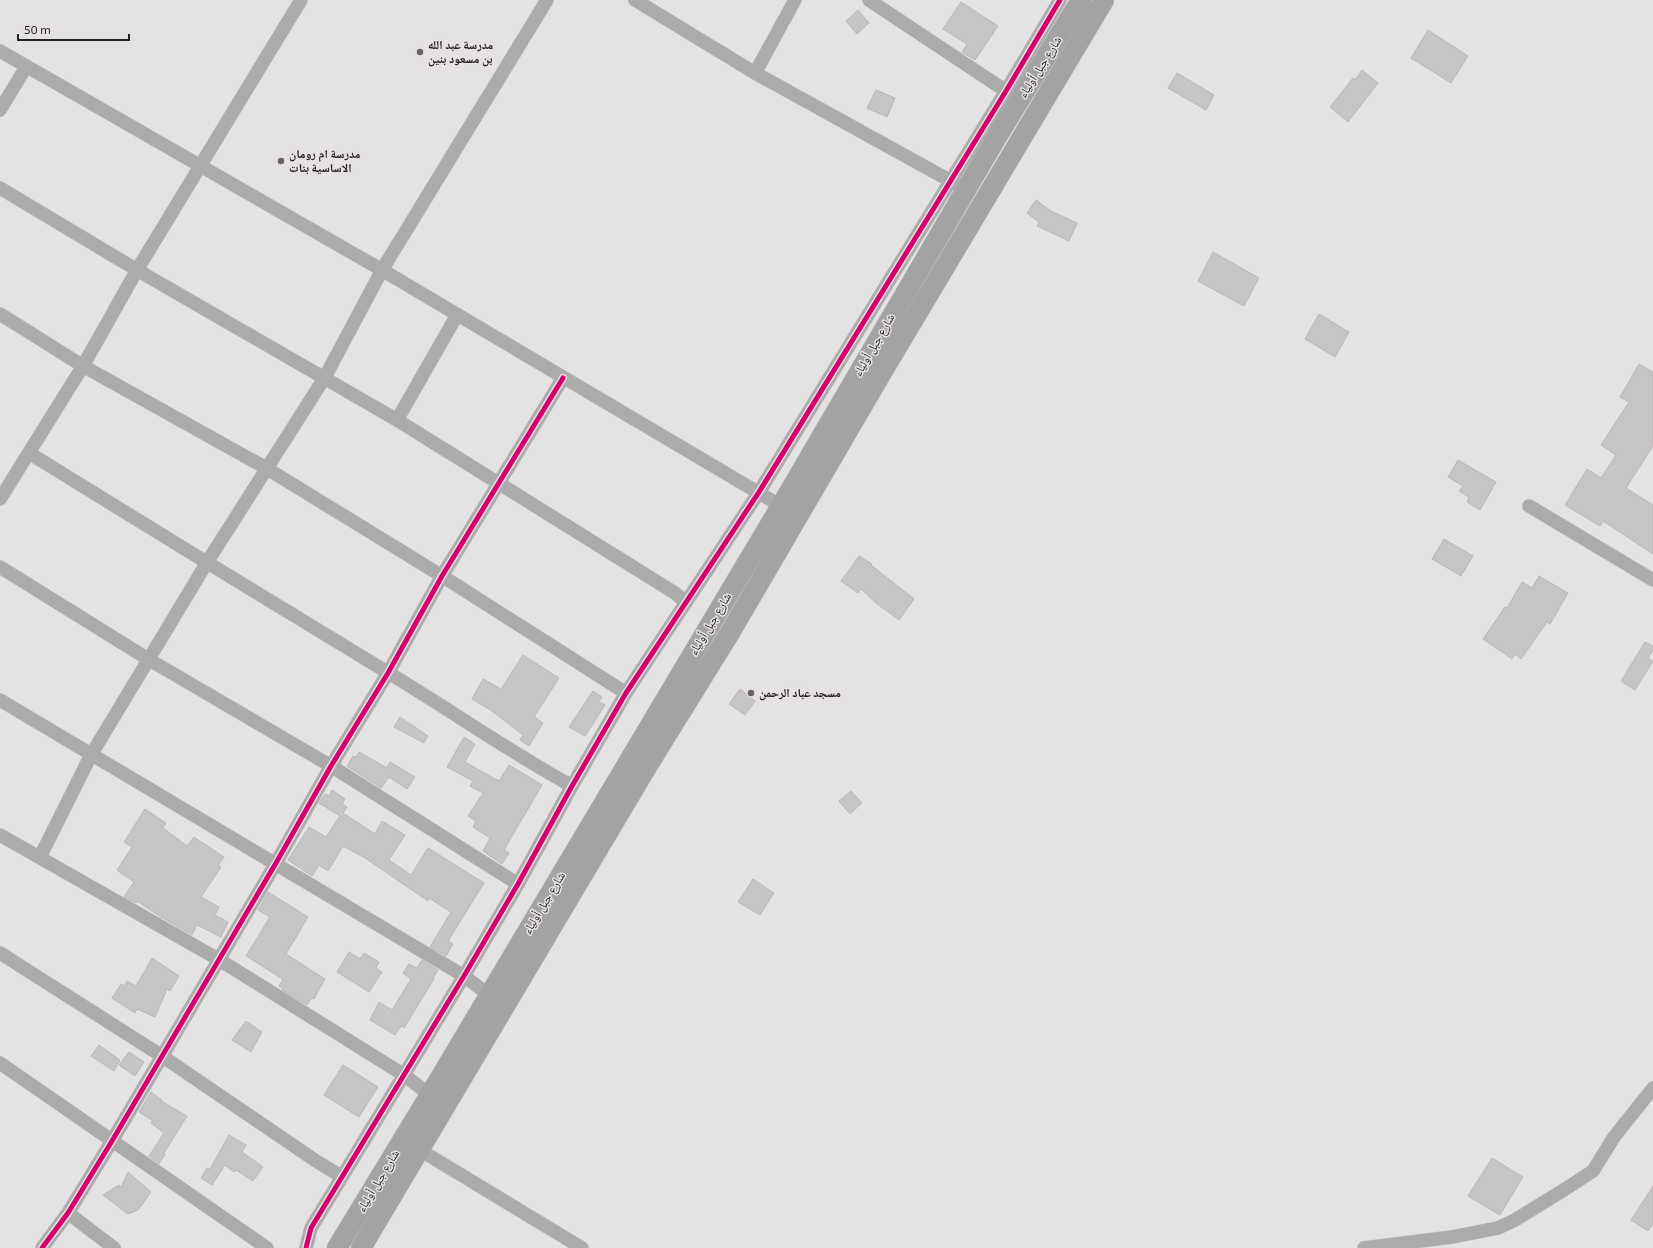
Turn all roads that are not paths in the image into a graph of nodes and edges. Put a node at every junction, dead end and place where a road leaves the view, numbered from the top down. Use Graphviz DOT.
graph roads {
  1 [pos="301,0"];
  2 [pos="547,0"];
  3 [pos="635,0"];
  4 [pos="795,0"];
  5 [pos="869,0"];
  6 [pos="1060,0"];
  7 [pos="1081,0"];
  8 [pos="1104,0"];
  9 [pos="0,51"];
  10 [pos="26,67"];
  11 [pos="754,73"];
  12 [pos="1006,91"];
  13 [pos="0,110"];
  14 [pos="200,166"];
  15 [pos="958,185"];
  16 [pos="0,188"];
  17 [pos="137,270"];
  18 [pos="382,270"];
  19 [pos="0,314"];
  20 [pos="457,315"];
  21 [pos="83,366"];
  22 [pos="325,377"];
  23 [pos="563,378"];
  24 [pos="398,420"];
  25 [pos="29,453"];
  26 [pos="266,468"];
  27 [pos="500,483"];
  28 [pos="759,492"];
  29 [pos="0,499"];
  30 [pos="781,506"];
  31 [pos="1529,506"];
  32 [pos="206,564"];
  33 [pos="0,567"];
  34 [pos="442,576"];
  35 [pos="1653,580"];
  36 [pos="686,603"];
  37 [pos="148,660"];
  38 [pos="388,673"];
  39 [pos="626,693"];
  40 [pos="0,700"];
  41 [pos="91,755"];
  42 [pos="331,766"];
  43 [pos="572,786"];
  44 [pos="0,835"];
  45 [pos="40,857"];
  46 [pos="276,863"];
  47 [pos="518,884"];
  48 [pos="0,953"];
  49 [pos="218,959"];
  50 [pos="464,976"];
  51 [pos="489,996"];
  52 [pos="162,1056"];
  53 [pos="0,1063"];
  54 [pos="404,1075"];
  55 [pos="1653,1088"];
  56 [pos="430,1095"];
  57 [pos="112,1141"];
  58 [pos="420,1150"];
  59 [pos="341,1176"];
  60 [pos="68,1213"];
  61 [pos="42,1248"];
  62 [pos="114,1248"];
  63 [pos="267,1248"];
  64 [pos="306,1248"];
  65 [pos="337,1248"];
  66 [pos="361,1248"];
  67 [pos="582,1248"];
  68 [pos="1364,1248"];
  1 -- 14 [label="street"];
  2 -- 18 [label="street"];
  3 -- 11 [label="street"];
  4 -- 11 [label="street"];
  5 -- 12 [label="street"];
  6 -- 12 [label="street"];
  7 -- 15 [label="main road, شارع جبل أولياء"];
  8 -- 58 [label="main road, شارع جبل أولياء"];
  9 -- 10 [label="street"];
  10 -- 13 [label="street"];
  10 -- 14 [label="street"];
  11 -- 15 [label="street"];
  12 -- 15 [label="street"];
  14 -- 17 [label="street"];
  14 -- 18 [label="street"];
  15 -- 28 [label="street"];
  15 -- 30 [label="main road, شارع جبل أولياء"];
  16 -- 17 [label="street"];
  17 -- 21 [label="street"];
  17 -- 22 [label="street"];
  18 -- 20 [label="street"];
  18 -- 22 [label="street"];
  19 -- 21 [label="street"];
  20 -- 23 [label="street"];
  20 -- 24 [label="street"];
  21 -- 25 [label="street"];
  21 -- 26 [label="street"];
  22 -- 24 [label="street"];
  22 -- 26 [label="street"];
  23 -- 27 [label="street"];
  23 -- 28 [label="street"];
  24 -- 27 [label="street"];
  25 -- 29 [label="street"];
  25 -- 32 [label="street"];
  26 -- 32 [label="street"];
  26 -- 34 [label="street"];
  27 -- 34 [label="street"];
  27 -- 36 [label="street"];
  28 -- 30 [label="street"];
  28 -- 36 [label="street"];
  30 -- 51 [label="main road, شارع جبل أولياء"];
  31 -- 35 [label="street"];
  32 -- 37 [label="street"];
  32 -- 38 [label="street"];
  33 -- 37 [label="street"];
  34 -- 38 [label="street"];
  34 -- 39 [label="street"];
  36 -- 39 [label="street"];
  37 -- 41 [label="street"];
  37 -- 42 [label="street"];
  38 -- 42 [label="street"];
  38 -- 43 [label="street"];
  39 -- 43 [label="street"];
  40 -- 41 [label="street"];
  41 -- 45 [label="street"];
  41 -- 46 [label="street"];
  42 -- 46 [label="street"];
  42 -- 47 [label="street"];
  43 -- 47 [label="street"];
  44 -- 45 [label="street"];
  45 -- 49 [label="street"];
  46 -- 49 [label="street"];
  46 -- 50 [label="street"];
  47 -- 50 [label="street"];
  48 -- 52 [label="street"];
  49 -- 52 [label="street"];
  49 -- 54 [label="street"];
  50 -- 51 [label="street"];
  50 -- 54 [label="street"];
  51 -- 56 [label="main road, شارع جبل أولياء"];
  52 -- 57 [label="street"];
  52 -- 59 [label="street"];
  53 -- 57 [label="street"];
  54 -- 56 [label="street"];
  54 -- 59 [label="street"];
  55 -- 68 [label="street"];
  56 -- 65 [label="main road, شارع جبل أولياء"];
  57 -- 60 [label="street"];
  57 -- 63 [label="street"];
  58 -- 66 [label="main road, شارع جبل أولياء"];
  58 -- 67 [label="street"];
  59 -- 64 [label="street"];
  60 -- 61 [label="street"];
  60 -- 62 [label="street"];
}
